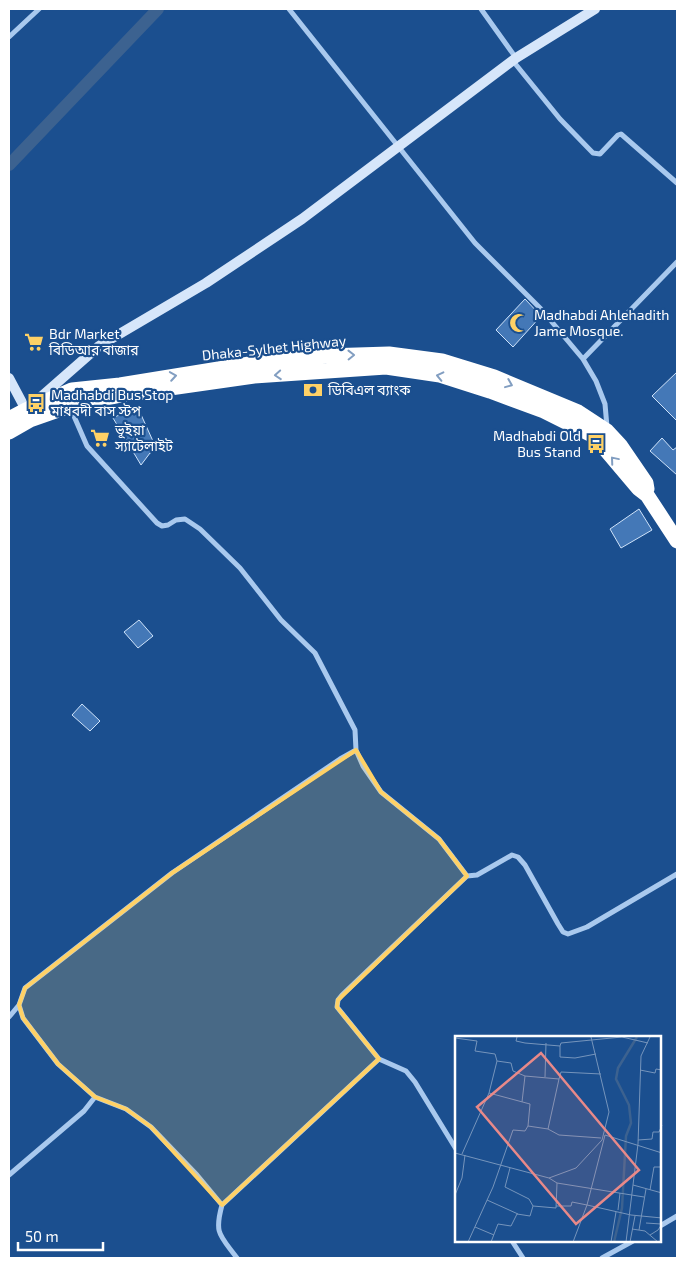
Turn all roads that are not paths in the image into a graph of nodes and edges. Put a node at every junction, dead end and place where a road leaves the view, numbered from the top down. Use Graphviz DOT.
graph roads {
  1 [pos="39,9"];
  2 [pos="289,9"];
  3 [pos="481,9"];
  4 [pos="595,9"];
  5 [pos="9,37"];
  6 [pos="514,59"];
  7 [pos="398,146"];
  8 [pos="677,183"];
  9 [pos="677,262"];
  10 [pos="583,359"];
  11 [pos="9,378"];
  12 [pos="70,406"];
  13 [pos="26,410"];
  14 [pos="9,419"];
  15 [pos="607,431"];
  16 [pos="9,432"];
  17 [pos="647,495"];
  18 [pos="677,541"];
  19 [pos="356,750"];
  20 [pos="677,874"];
  21 [pos="467,876"];
  22 [pos="20,1006"];
  23 [pos="9,1016"];
  24 [pos="379,1059"];
  25 [pos="95,1097"];
  26 [pos="455,1147"];
  27 [pos="9,1175"];
  28 [pos="222,1205"];
  29 [pos="677,1216"];
  30 [pos="661,1225"];
  31 [pos="513,1242"];
  32 [pos="631,1242"];
  33 [pos="237,1258"];
  34 [pos="523,1258"];
  35 [pos="602,1258"];
  1 -- 5 [label="street"];
  2 -- 7 [label="street"];
  3 -- 6 [label="street"];
  4 -- 6 [label="street"];
  6 -- 7 [label="street"];
  6 -- 8 [label="street"];
  7 -- 10 [label="street"];
  7 -- 13 [label="street"];
  9 -- 10 [label="street"];
  10 -- 15 [label="street"];
  11 -- 13 [label="street"];
  12 -- 16 [label="highway, Dhaka-Sylhet Highway"];
  17 -- 12 [label="highway, Dhaka-Sylhet Highway, one-way"];
  12 -- 19 [label="street"];
  13 -- 14 [label="highway, Dhaka-Sylhet Highway"];
  13 -- 15 [label="highway, Dhaka-Sylhet Highway, one-way"];
  15 -- 17 [label="highway, Dhaka-Sylhet Highway"];
  17 -- 18 [label="highway, Dhaka-Sylhet Highway"];
  19 -- 21 [label="street"];
  19 -- 22 [label="street"];
  20 -- 21 [label="street"];
  21 -- 24 [label="street"];
  22 -- 23 [label="street"];
  22 -- 25 [label="street"];
  24 -- 26 [label="street"];
  24 -- 28 [label="street"];
  25 -- 27 [label="street"];
  25 -- 28 [label="street"];
  28 -- 33 [label="street"];
  29 -- 30 [label="street"];
  31 -- 34 [label="street"];
  32 -- 35 [label="street"];
}
